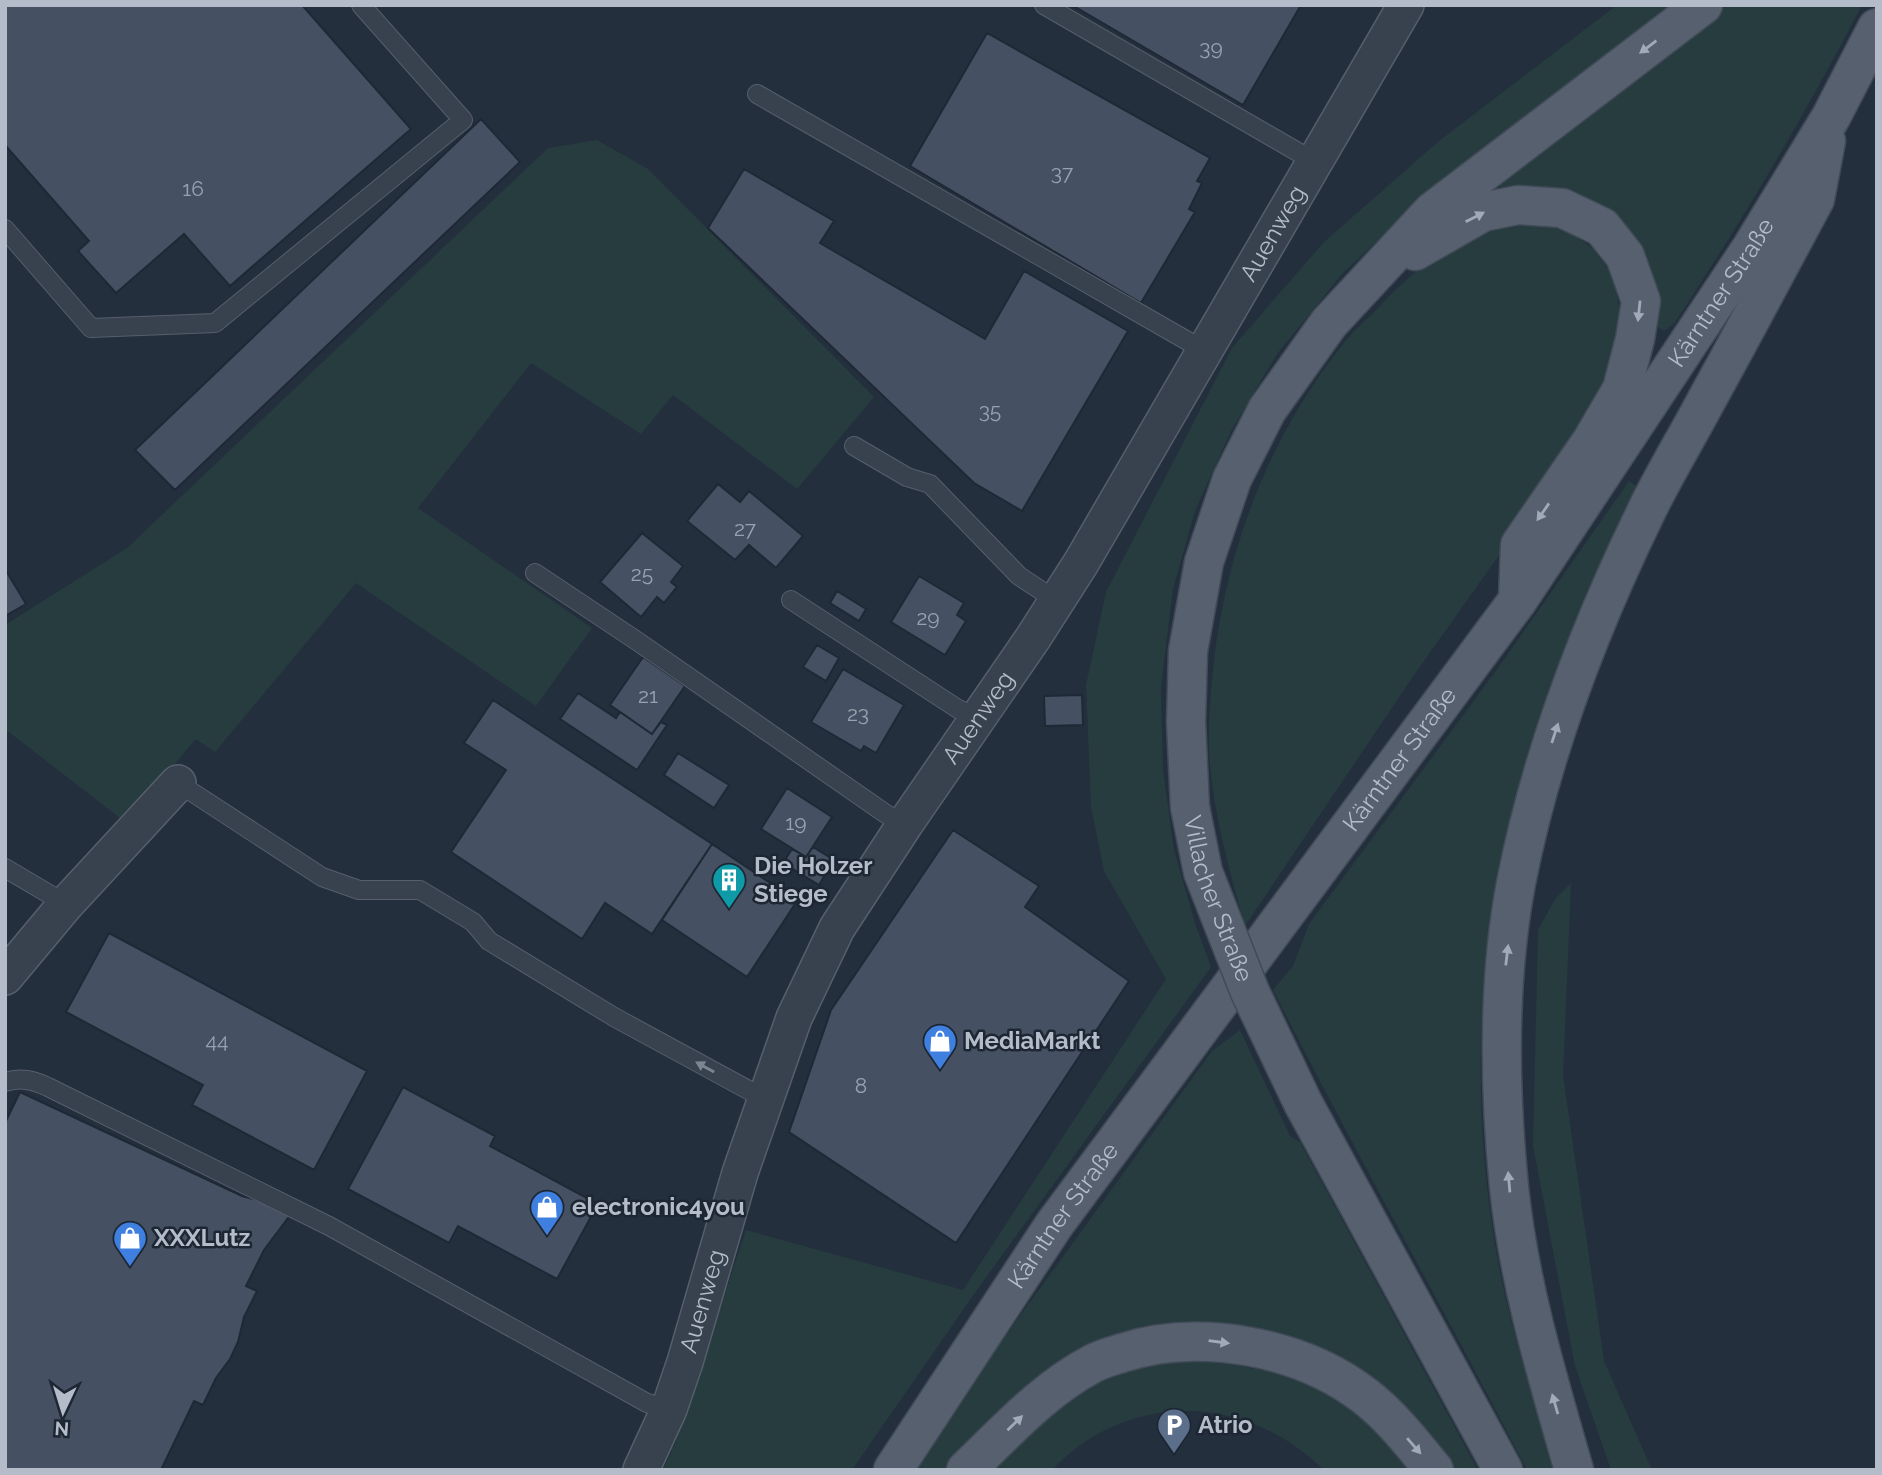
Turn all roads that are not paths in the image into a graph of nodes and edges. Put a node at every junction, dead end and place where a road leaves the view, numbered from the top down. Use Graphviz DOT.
graph roads {
  1 [pos="361,5"];
  2 [pos="1044,5"];
  3 [pos="1406,5"];
  4 [pos="1703,5"];
  5 [pos="1877,28"];
  6 [pos="757,94"];
  7 [pos="1831,117"];
  8 [pos="1315,162"];
  9 [pos="5,229"];
  10 [pos="1374,276"];
  11 [pos="1205,351"];
  12 [pos="854,446"];
  13 [pos="536,573"];
  14 [pos="791,600"];
  15 [pos="1518,600"];
  16 [pos="1057,601"];
  17 [pos="980,718"];
  18 [pos="178,783"];
  19 [pos="905,824"];
  20 [pos="5,867"];
  21 [pos="66,904"];
  22 [pos="5,977"];
  23 [pos="5,1082"];
  24 [pos="765,1098"];
  25 [pos="669,1409"];
  26 [pos="641,1470"];
  27 [pos="893,1470"];
  28 [pos="966,1470"];
  29 [pos="1434,1470"];
  30 [pos="1503,1470"];
  31 [pos="1574,1470"];
  1 -- 9 [label="lane"];
  2 -- 8 [label="lane"];
  3 -- 8 [label="street, Auenweg"];
  4 -- 10 [label="main road, one-way"];
  5 -- 7 [label="main road, Kärntner Straße"];
  6 -- 11 [label="lane"];
  7 -- 15 [label="main road, Kärntner Straße"];
  31 -- 7 [label="main road, one-way"];
  8 -- 11 [label="street, Auenweg"];
  10 -- 15 [label="main road, one-way"];
  10 -- 30 [label="main road, Villacher Straße, bridge"];
  11 -- 16 [label="street, Auenweg"];
  12 -- 16 [label="lane"];
  13 -- 19 [label="lane"];
  14 -- 17 [label="lane"];
  15 -- 27 [label="main road, Kärntner Straße"];
  16 -- 17 [label="street, Auenweg"];
  17 -- 19 [label="street, Auenweg"];
  18 -- 21 [label="street"];
  24 -- 18 [label="lane, one-way"];
  19 -- 24 [label="street, Auenweg"];
  20 -- 21 [label="lane"];
  21 -- 22 [label="street"];
  23 -- 25 [label="lane"];
  24 -- 25 [label="street, Auenweg"];
  25 -- 26 [label="street, Auenweg"];
  28 -- 29 [label="main road, one-way"];
}
